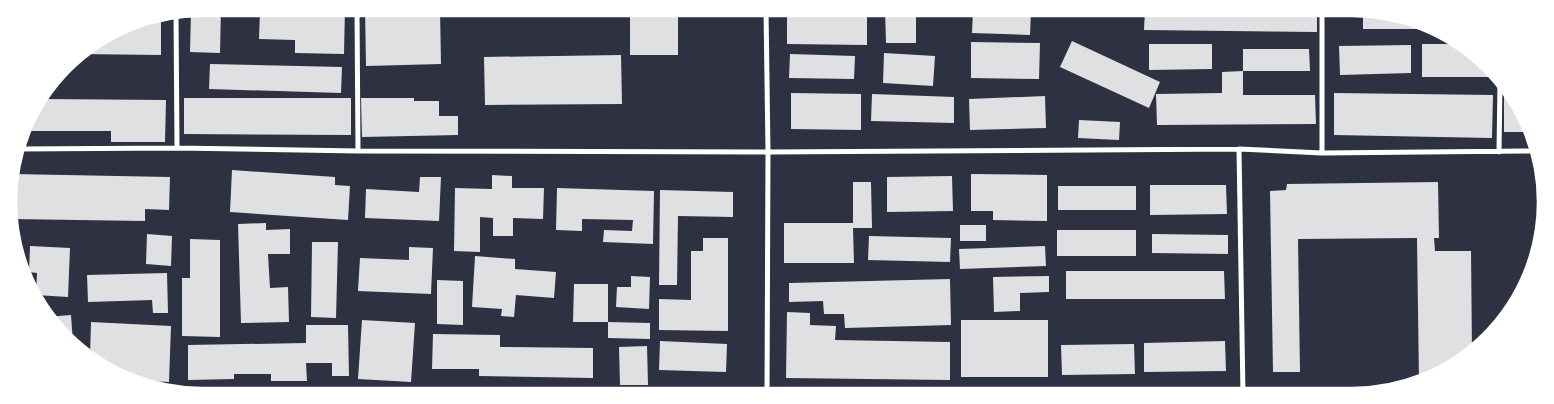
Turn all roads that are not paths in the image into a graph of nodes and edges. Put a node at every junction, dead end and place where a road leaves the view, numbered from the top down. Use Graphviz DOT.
graph roads {
  1 [pos="357,16"];
  2 [pos="766,16"];
  3 [pos="1322,16"];
  4 [pos="176,18"];
  5 [pos="1500,90"];
  6 [pos="177,148"];
  7 [pos="24,149"];
  8 [pos="1239,149"];
  9 [pos="358,151"];
  10 [pos="1530,151"];
  11 [pos="768,152"];
  12 [pos="1499,152"];
  13 [pos="1322,153"];
  14 [pos="767,388"];
  15 [pos="1243,388"];
  1 -- 9 [label="street"];
  2 -- 11 [label="street"];
  3 -- 13 [label="street"];
  4 -- 6 [label="street"];
  5 -- 12 [label="street"];
  6 -- 7 [label="street"];
  6 -- 9 [label="street"];
  8 -- 11 [label="street"];
  8 -- 13 [label="street"];
  8 -- 15 [label="street"];
  9 -- 11 [label="street"];
  10 -- 12 [label="street"];
  11 -- 14 [label="street"];
  12 -- 13 [label="street"];
}
